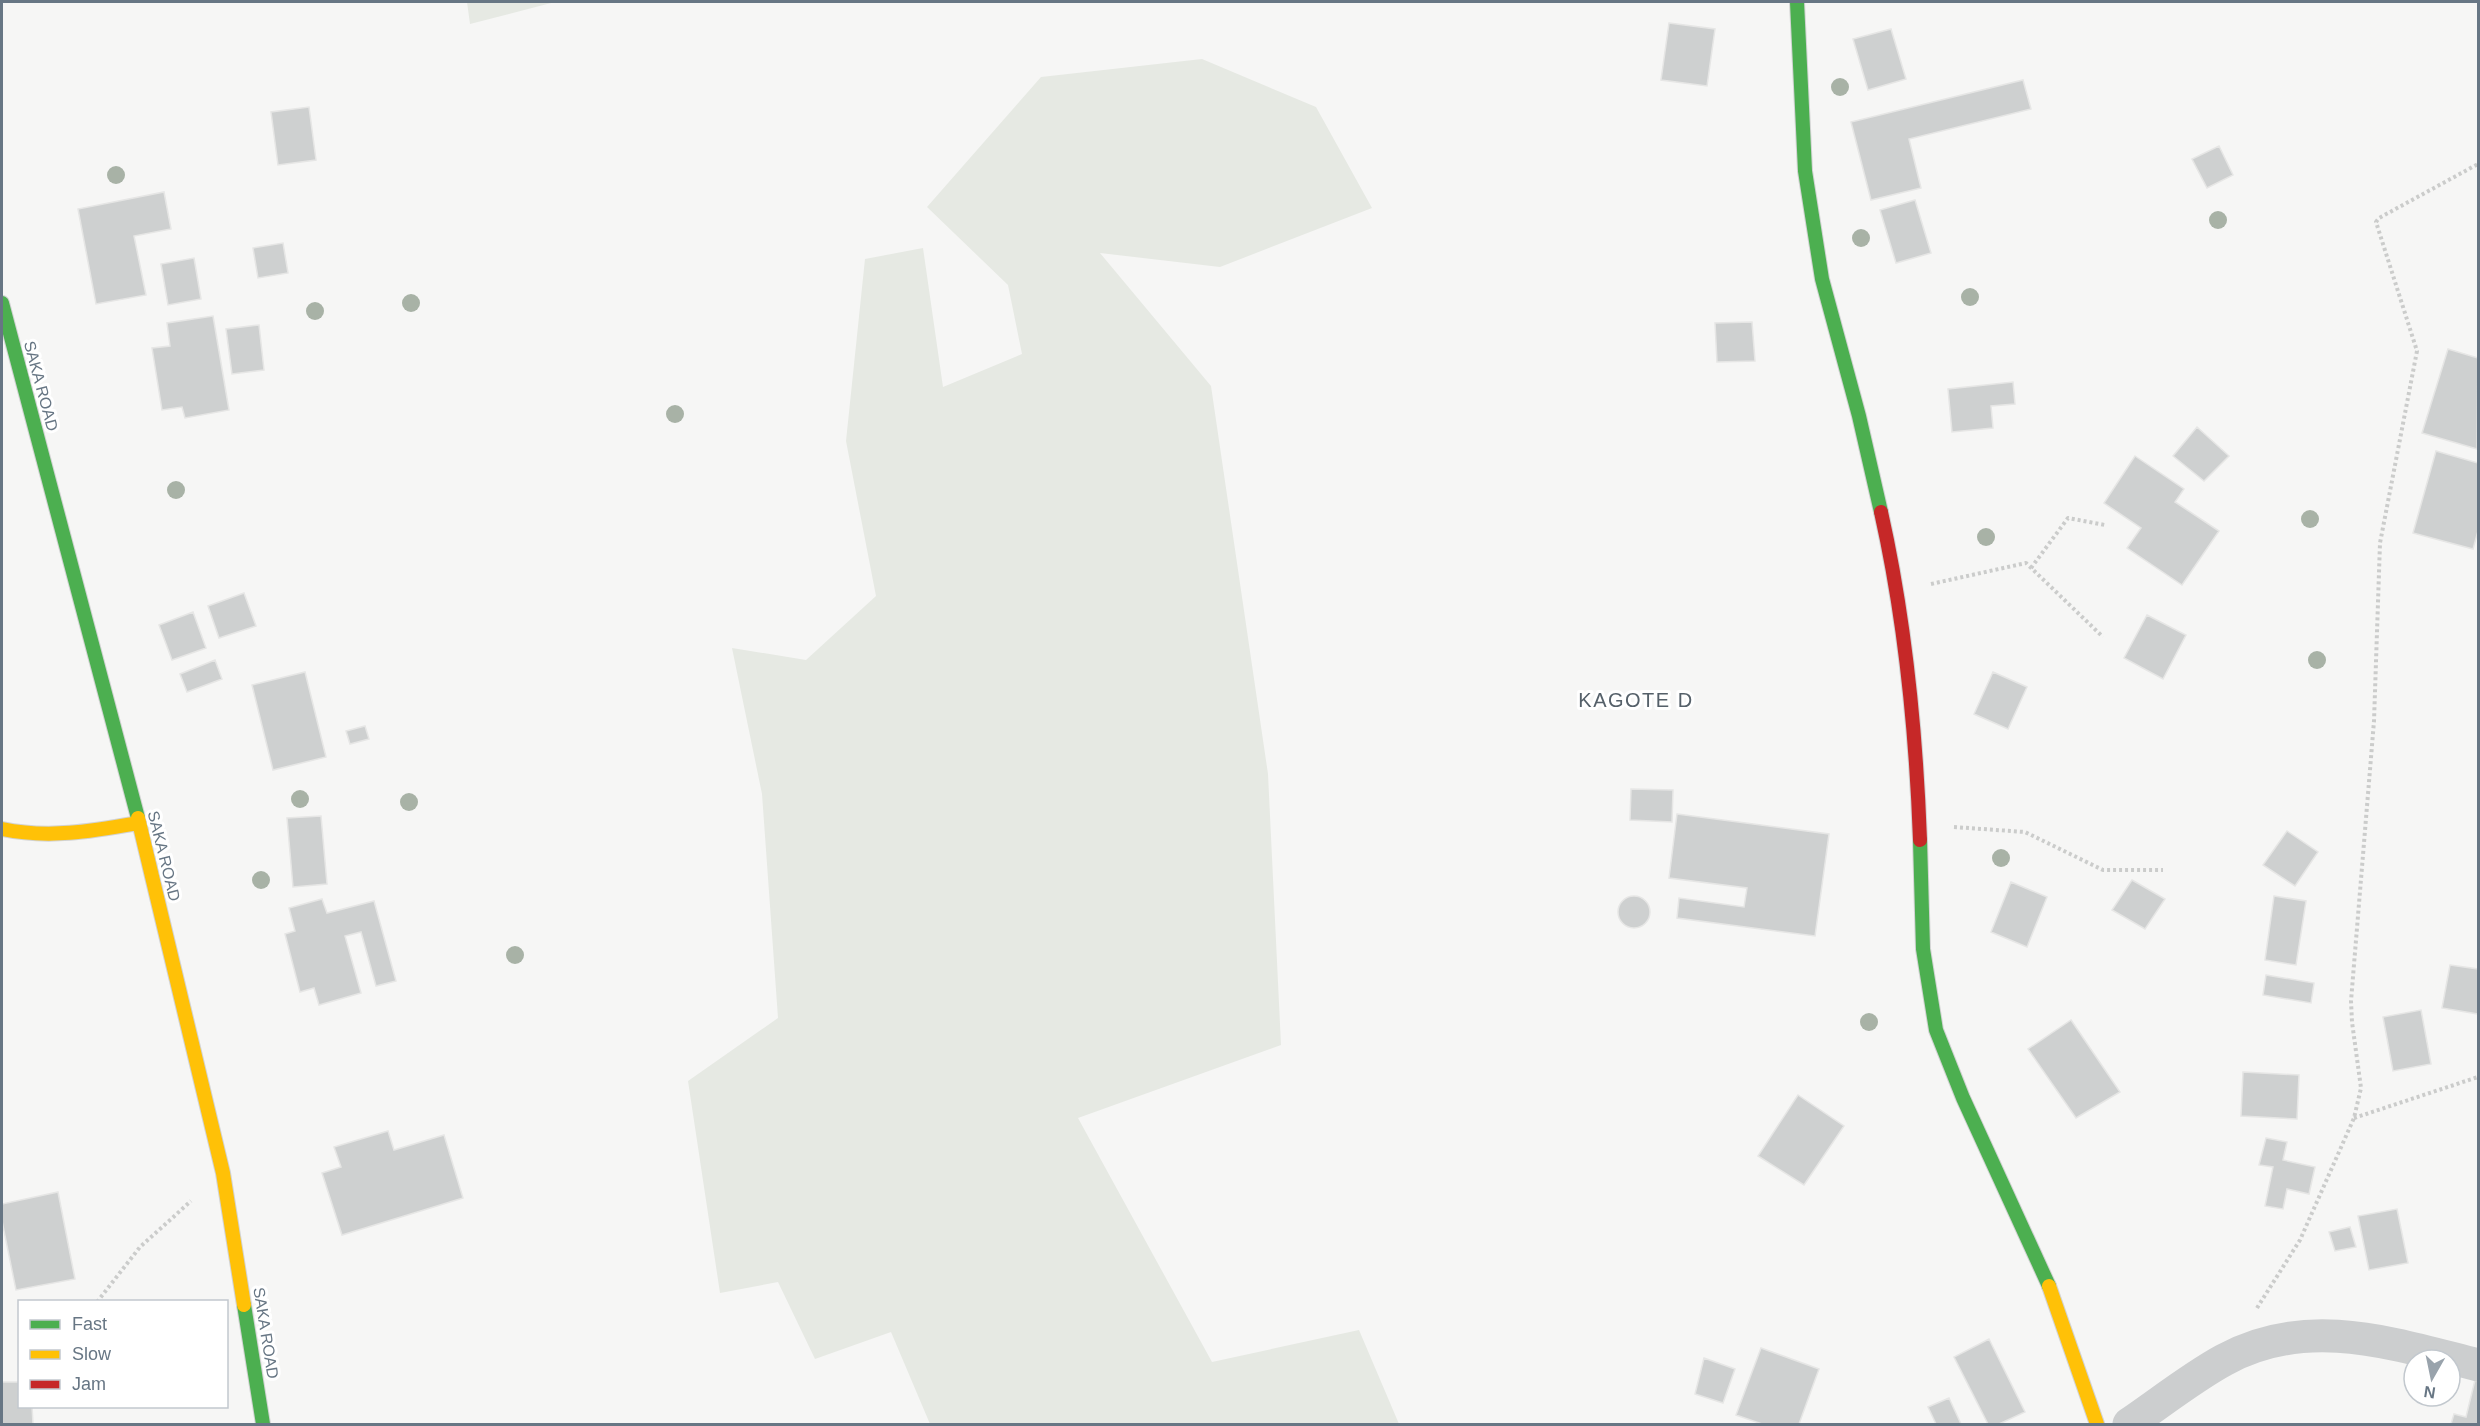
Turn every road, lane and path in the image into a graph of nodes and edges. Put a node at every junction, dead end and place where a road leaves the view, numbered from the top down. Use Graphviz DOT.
graph roads {
  1 [pos="1797,2"];
  2 [pos="2478,164"];
  3 [pos="2,303"];
  4 [pos="2105,525"];
  5 [pos="2031,568"];
  6 [pos="1896,591"];
  7 [pos="2103,637"];
  8 [pos="139,823"];
  9 [pos="1919,824"];
  10 [pos="2,829"];
  11 [pos="2163,870"];
  12 [pos="2478,1077"];
  13 [pos="2354,1118"];
  14 [pos="223,1173"];
  15 [pos="99,1300"];
  16 [pos="2256,1309"];
  17 [pos="2478,1365"];
  18 [pos="263,1425"];
  19 [pos="2097,1425"];
  20 [pos="2129,1425"];
  1 -- 6 [label="street"];
  2 -- 13 [label="path"];
  3 -- 8 [label="street, SAKA ROAD"];
  4 -- 5 [label="path"];
  5 -- 6 [label="path"];
  5 -- 7 [label="path"];
  6 -- 9 [label="street"];
  8 -- 10 [label="street"];
  8 -- 14 [label="street, SAKA ROAD"];
  9 -- 11 [label="path"];
  9 -- 19 [label="street"];
  12 -- 13 [label="path"];
  13 -- 16 [label="path"];
  14 -- 15 [label="path"];
  14 -- 18 [label="street, SAKA ROAD"];
  17 -- 20 [label="street"];
}
